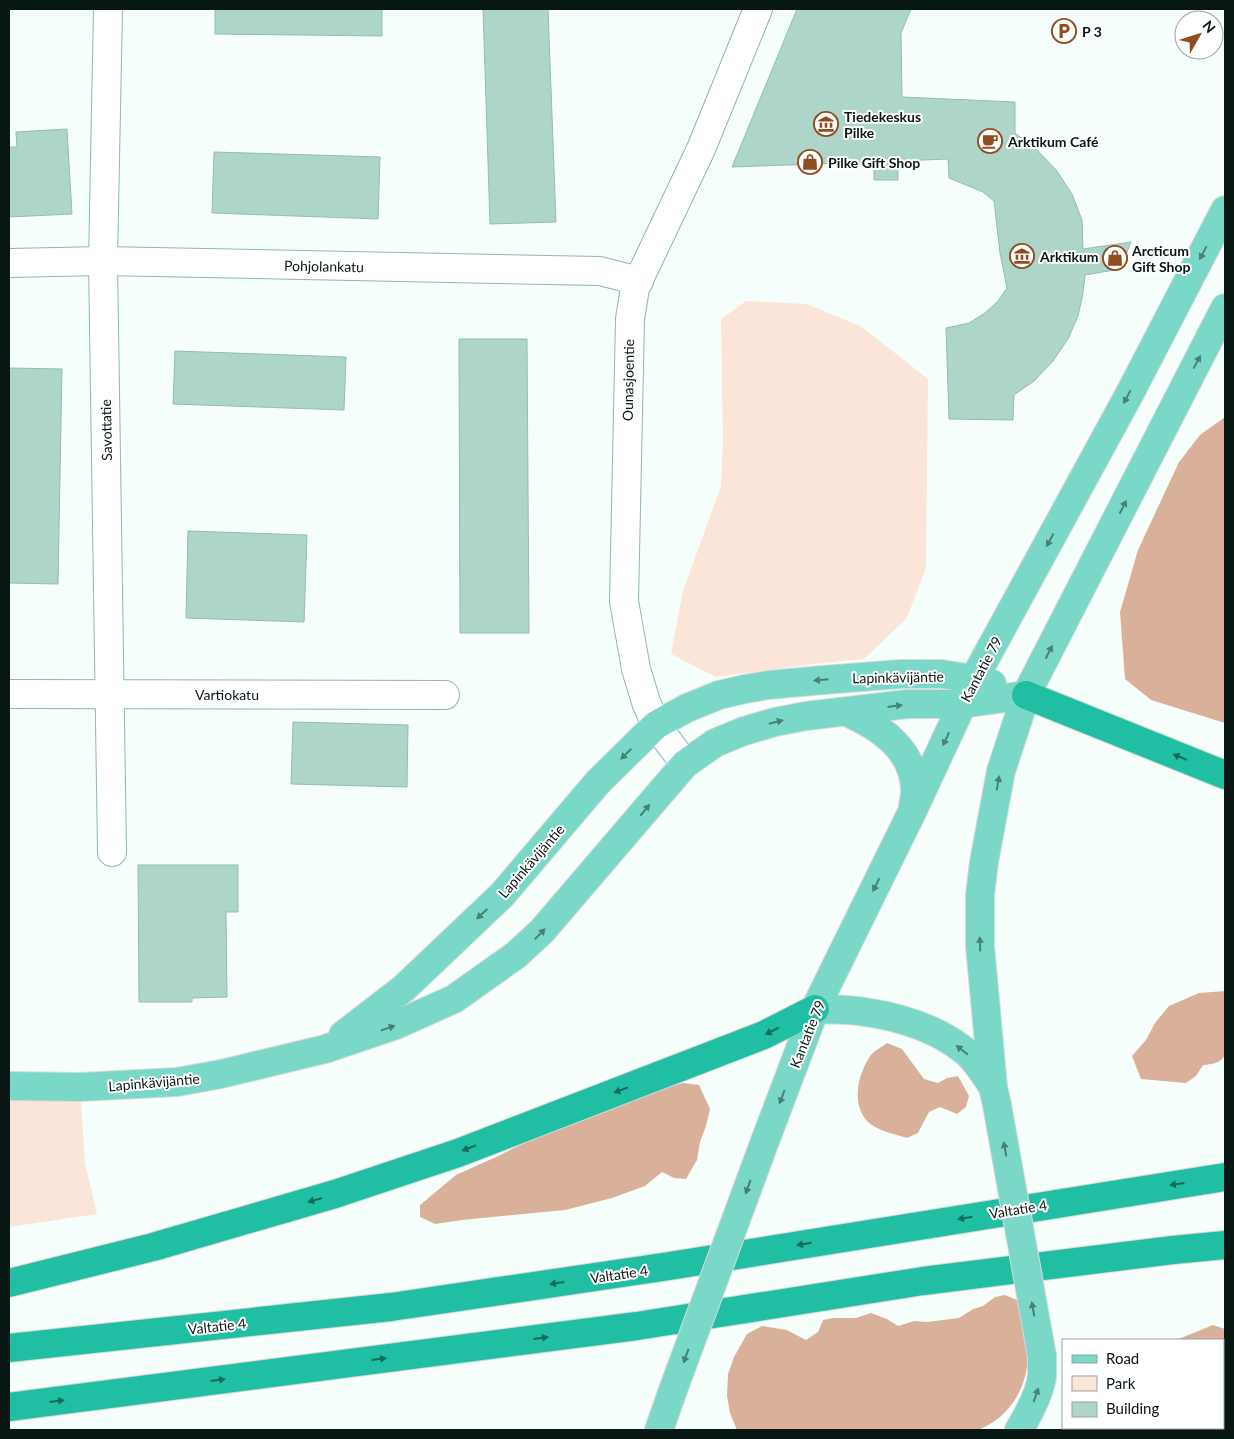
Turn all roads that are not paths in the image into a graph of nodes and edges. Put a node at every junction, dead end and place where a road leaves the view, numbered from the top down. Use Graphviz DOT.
graph roads {
  1 [pos="108,9"];
  2 [pos="758,9"];
  3 [pos="1225,210"];
  4 [pos="103,261"];
  5 [pos="9,262"];
  6 [pos="638,280"];
  7 [pos="1225,308"];
  8 [pos="974,678"];
  9 [pos="9,694"];
  10 [pos="109,694"];
  11 [pos="444,695"];
  12 [pos="1026,695"];
  13 [pos="962,704"];
  14 [pos="847,712"];
  15 [pos="656,725"];
  16 [pos="685,764"];
  17 [pos="1225,775"];
  18 [pos="913,810"];
  19 [pos="112,852"];
  20 [pos="815,1009"];
  21 [pos="325,1049"];
  22 [pos="9,1086"];
  23 [pos="995,1096"];
  24 [pos="1225,1177"];
  25 [pos="1225,1245"];
  26 [pos="9,1283"];
  27 [pos="9,1348"];
  28 [pos="9,1407"];
  29 [pos="659,1430"];
  30 [pos="1019,1430"];
  1 -- 4 [label="street, Savottatie"];
  2 -- 6 [label="street, Ounasjoentie"];
  3 -- 8 [label="main road, Kantatie 79, one-way"];
  4 -- 5 [label="street, Pohjolankatu"];
  4 -- 6 [label="street, Pohjolankatu"];
  4 -- 10 [label="street, Savottatie"];
  6 -- 15 [label="street, Ounasjoentie"];
  12 -- 7 [label="main road, one-way"];
  8 -- 12 [label="main road, Lapinkävijäntie"];
  8 -- 13 [label="main road, Kantatie 79"];
  8 -- 15 [label="main road, Lapinkävijäntie, one-way"];
  9 -- 10 [label="street, Vartiokatu"];
  10 -- 11 [label="street, Vartiokatu"];
  10 -- 19 [label="street, Savottatie"];
  12 -- 13 [label="main road, Lapinkävijäntie"];
  17 -- 12 [label="highway, one-way"];
  23 -- 12 [label="main road, one-way"];
  14 -- 13 [label="main road, Lapinkävijäntie, one-way"];
  13 -- 18 [label="main road, Kantatie 79, one-way"];
  16 -- 14 [label="main road, Lapinkävijäntie, one-way"];
  14 -- 18 [label="main road"];
  15 -- 16 [label="street, Ounasjoentie"];
  15 -- 21 [label="main road, Lapinkävijäntie, one-way"];
  21 -- 16 [label="main road, Lapinkävijäntie, one-way"];
  18 -- 20 [label="main road, Kantatie 79, one-way"];
  23 -- 20 [label="main road, one-way"];
  20 -- 26 [label="highway, one-way"];
  20 -- 29 [label="main road, Kantatie 79, one-way, bridge"];
  21 -- 22 [label="main road, Lapinkävijäntie"];
  30 -- 23 [label="main road, one-way, bridge"];
  24 -- 27 [label="highway, Valtatie 4, one-way"];
  28 -- 25 [label="highway, one-way"];
}
